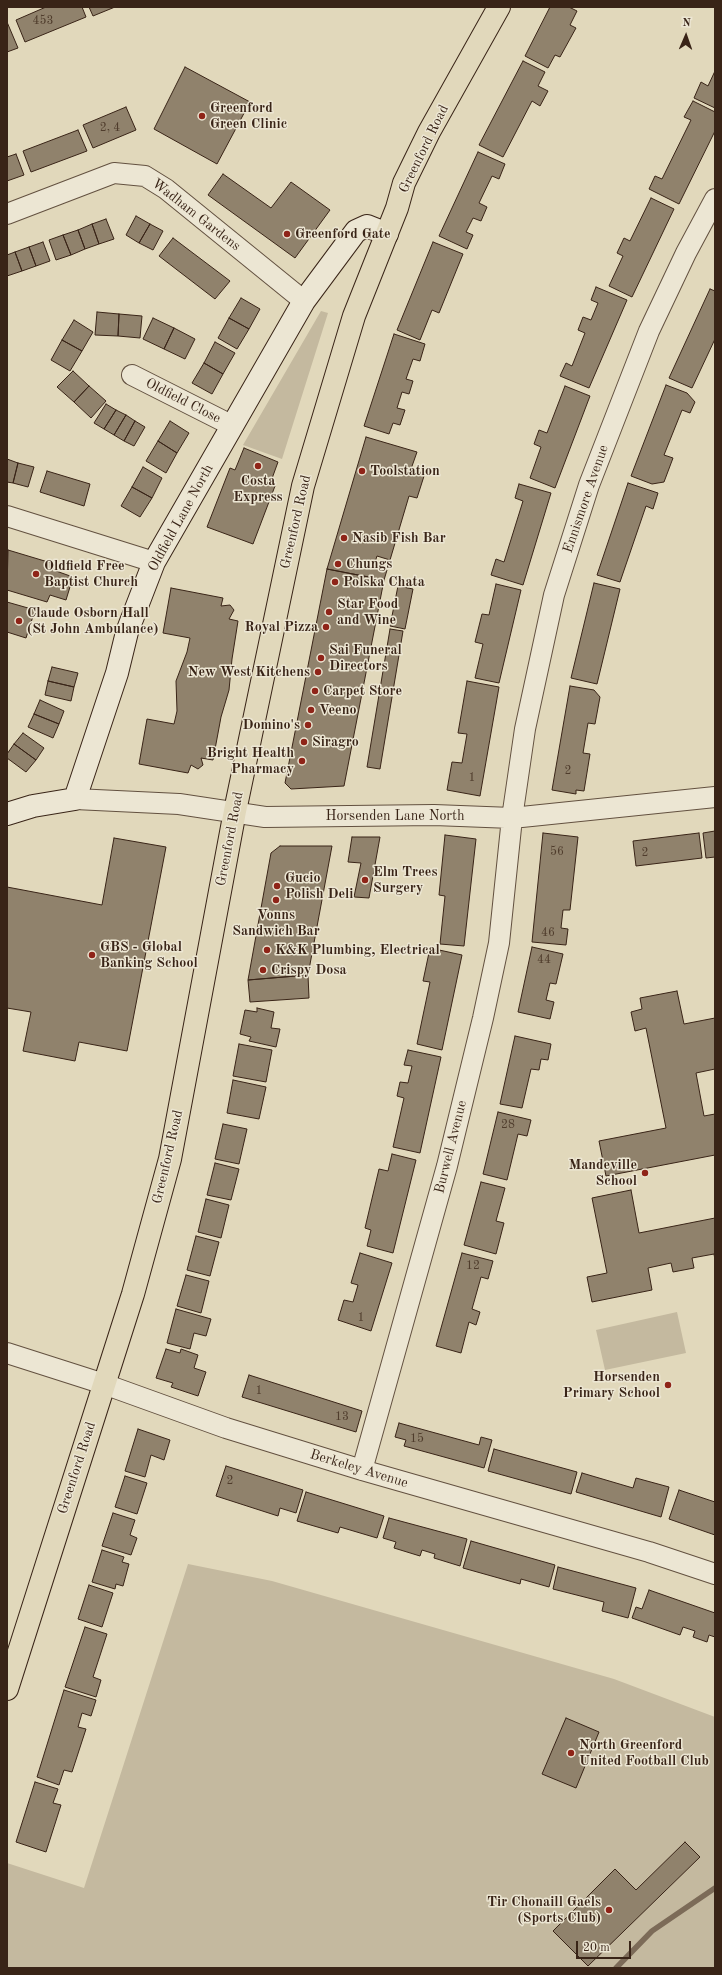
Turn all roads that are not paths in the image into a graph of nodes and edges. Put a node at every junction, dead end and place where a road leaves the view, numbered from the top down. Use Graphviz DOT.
graph roads {
  1 [pos="498,7"];
  2 [pos="715,199"];
  3 [pos="7,214"];
  4 [pos="386,234"];
  5 [pos="304,301"];
  6 [pos="132,375"];
  7 [pos="233,426"];
  8 [pos="7,516"];
  9 [pos="154,562"];
  10 [pos="715,796"];
  11 [pos="75,799"];
  12 [pos="235,811"];
  13 [pos="7,814"];
  14 [pos="512,818"];
  15 [pos="7,1353"];
  16 [pos="104,1384"];
  17 [pos="362,1470"];
  18 [pos="715,1574"];
  19 [pos="7,1689"];
  1 -- 4 [label="main road, Greenford Road"];
  2 -- 14 [label="street, Ennismore Avenue"];
  3 -- 5 [label="street, Wadham Gardens"];
  4 -- 5 [label="street, Oldfield Lane North"];
  4 -- 12 [label="main road, Greenford Road"];
  5 -- 7 [label="street, Oldfield Lane North"];
  6 -- 7 [label="street, Oldfield Close"];
  7 -- 9 [label="street, Oldfield Lane North"];
  8 -- 9 [label="street"];
  9 -- 11 [label="street, Oldfield Lane North"];
  10 -- 14 [label="street, Horsenden Lane North"];
  11 -- 12 [label="street, Horsenden Lane North"];
  11 -- 13 [label="street"];
  12 -- 14 [label="street, Horsenden Lane North"];
  12 -- 16 [label="main road, Greenford Road"];
  14 -- 17 [label="street, Burwell Avenue"];
  15 -- 16 [label="street, Berkeley Avenue"];
  16 -- 17 [label="street, Berkeley Avenue"];
  16 -- 19 [label="main road, Greenford Road"];
  17 -- 18 [label="street, Berkeley Avenue"];
}
